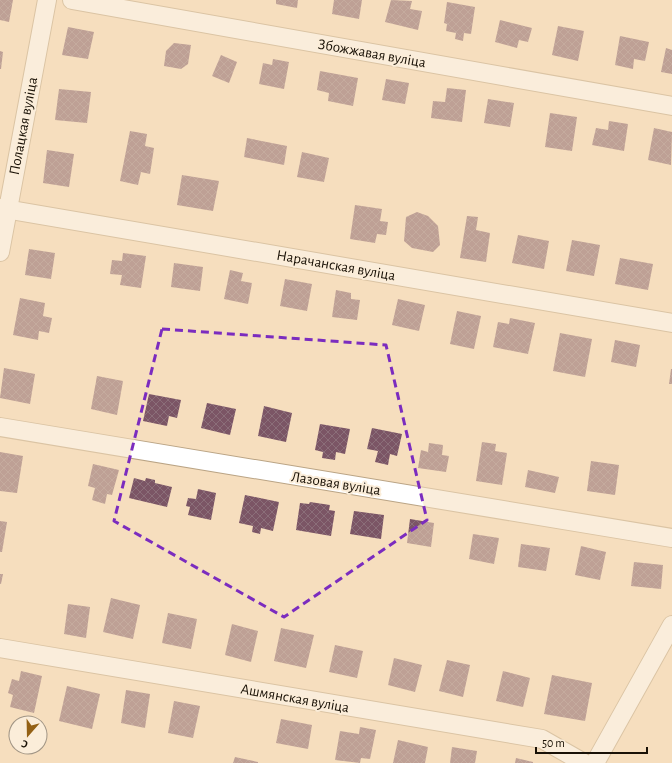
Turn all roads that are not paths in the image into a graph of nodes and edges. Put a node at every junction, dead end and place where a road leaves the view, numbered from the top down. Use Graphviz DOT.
graph roads {
  1 [pos="47,0"];
  2 [pos="72,0"];
  3 [pos="672,106"];
  4 [pos="4,208"];
  5 [pos="0,252"];
  6 [pos="672,323"];
  7 [pos="0,427"];
  8 [pos="672,538"];
  9 [pos="672,625"];
  10 [pos="0,648"];
  11 [pos="584,763"];
  12 [pos="595,763"];
  1 -- 4 [label="street, Полацкая вуліца"];
  2 -- 3 [label="street, Збожжавая вуліца"];
  4 -- 5 [label="street, Полацкая вуліца"];
  4 -- 6 [label="street, Нарачанская вуліца"];
  7 -- 8 [label="street, Лазовая вуліца"];
  9 -- 12 [label="street"];
  10 -- 11 [label="street, Ашмянская вуліца"];
}
